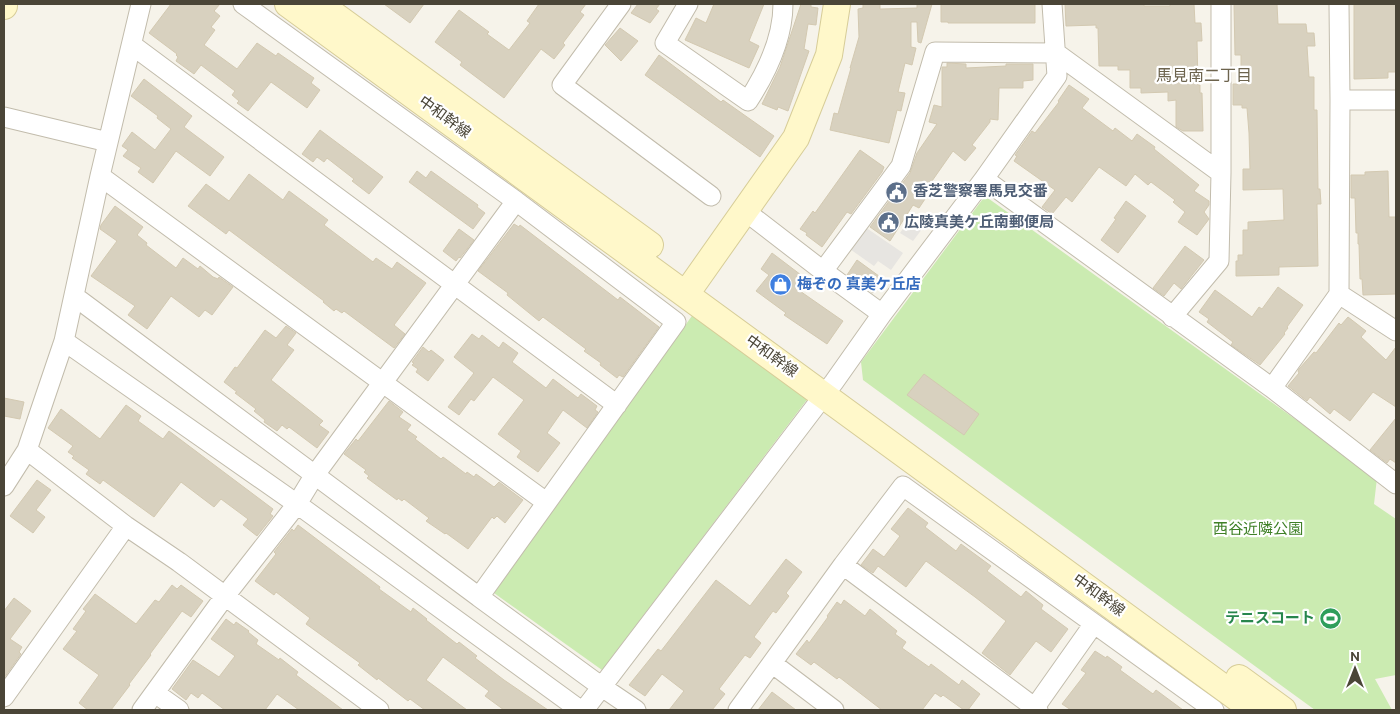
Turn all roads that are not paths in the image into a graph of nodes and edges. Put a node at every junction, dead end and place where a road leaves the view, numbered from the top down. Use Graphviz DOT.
graph roads {
  1 [pos="141,4"];
  2 [pos="243,4"];
  3 [pos="288,4"];
  4 [pos="319,4"];
  5 [pos="621,4"];
  6 [pos="688,4"];
  7 [pos="783,4"];
  8 [pos="837,4"];
  9 [pos="1052,4"];
  10 [pos="1221,4"];
  11 [pos="1339,4"];
  12 [pos="132,45"];
  13 [pos="1056,53"];
  14 [pos="1340,100"];
  15 [pos="1396,100"];
  16 [pos="4,117"];
  17 [pos="108,142"];
  18 [pos="1221,174"];
  19 [pos="100,176"];
  20 [pos="984,179"];
  21 [pos="711,196"];
  22 [pos="516,201"];
  23 [pos="745,210"];
  24 [pos="823,271"];
  25 [pos="454,285"];
  26 [pos="691,287"];
  27 [pos="1339,294"];
  28 [pos="74,296"];
  29 [pos="882,314"];
  30 [pos="1172,317"];
  31 [pos="1396,331"];
  32 [pos="64,341"];
  33 [pos="383,382"];
  34 [pos="1272,388"];
  35 [pos="829,389"];
  36 [pos="617,405"];
  37 [pos="27,450"];
  38 [pos="314,476"];
  39 [pos="1396,484"];
  40 [pos="4,486"];
  41 [pos="546,502"];
  42 [pos="296,504"];
  43 [pos="126,526"];
  44 [pos="844,565"];
  45 [pos="224,596"];
  46 [pos="479,597"];
  47 [pos="1093,624"];
  48 [pos="773,664"];
  49 [pos="602,687"];
  50 [pos="155,693"];
  51 [pos="4,697"];
  52 [pos="1035,709"];
  53 [pos="142,710"];
  54 [pos="178,710"];
  55 [pos="379,710"];
  56 [pos="580,710"];
  57 [pos="584,710"];
  58 [pos="636,710"];
  59 [pos="738,710"];
  60 [pos="834,710"];
  61 [pos="1214,710"];
  62 [pos="1254,710"];
  63 [pos="1283,710"];
  1 -- 12 [label="street"];
  2 -- 22 [label="street"];
  3 -- 26 [label="main road, 中和幹線"];
  4 -- 26 [label="main road, 中和幹線"];
  5 -- 21 [label="street"];
  6 -- 7 [label="street"];
  8 -- 23 [label="main road"];
  9 -- 13 [label="street"];
  10 -- 18 [label="street"];
  11 -- 14 [label="street"];
  12 -- 17 [label="street"];
  12 -- 25 [label="street"];
  13 -- 18 [label="street"];
  13 -- 20 [label="street"];
  13 -- 24 [label="street"];
  14 -- 15 [label="street"];
  14 -- 27 [label="street"];
  16 -- 17 [label="street"];
  17 -- 19 [label="street"];
  18 -- 30 [label="street"];
  19 -- 28 [label="street"];
  19 -- 33 [label="street"];
  20 -- 29 [label="street"];
  20 -- 30 [label="street"];
  22 -- 25 [label="street"];
  22 -- 36 [label="street"];
  23 -- 24 [label="street"];
  23 -- 26 [label="main road"];
  24 -- 29 [label="street"];
  25 -- 33 [label="street"];
  25 -- 36 [label="street"];
  26 -- 35 [label="main road, 中和幹線"];
  27 -- 31 [label="street"];
  27 -- 34 [label="street"];
  28 -- 32 [label="street"];
  28 -- 38 [label="street"];
  29 -- 35 [label="street"];
  30 -- 34 [label="street"];
  32 -- 37 [label="street"];
  32 -- 42 [label="street"];
  33 -- 38 [label="street"];
  33 -- 41 [label="street"];
  34 -- 39 [label="street"];
  35 -- 49 [label="street"];
  35 -- 62 [label="main road, 中和幹線"];
  35 -- 63 [label="main road, 中和幹線"];
  36 -- 41 [label="street"];
  37 -- 40 [label="street"];
  37 -- 43 [label="street"];
  38 -- 42 [label="street"];
  38 -- 46 [label="street"];
  41 -- 46 [label="street"];
  42 -- 45 [label="street"];
  42 -- 56 [label="street"];
  43 -- 45 [label="street"];
  43 -- 51 [label="street"];
  44 -- 47 [label="street"];
  44 -- 48 [label="street"];
  44 -- 52 [label="street"];
  45 -- 50 [label="street"];
  45 -- 55 [label="street"];
  46 -- 49 [label="street"];
  47 -- 52 [label="street"];
  47 -- 61 [label="street"];
  48 -- 59 [label="street"];
  48 -- 60 [label="street"];
  49 -- 57 [label="street"];
  49 -- 58 [label="street"];
  50 -- 53 [label="street"];
  50 -- 54 [label="street"];
}
